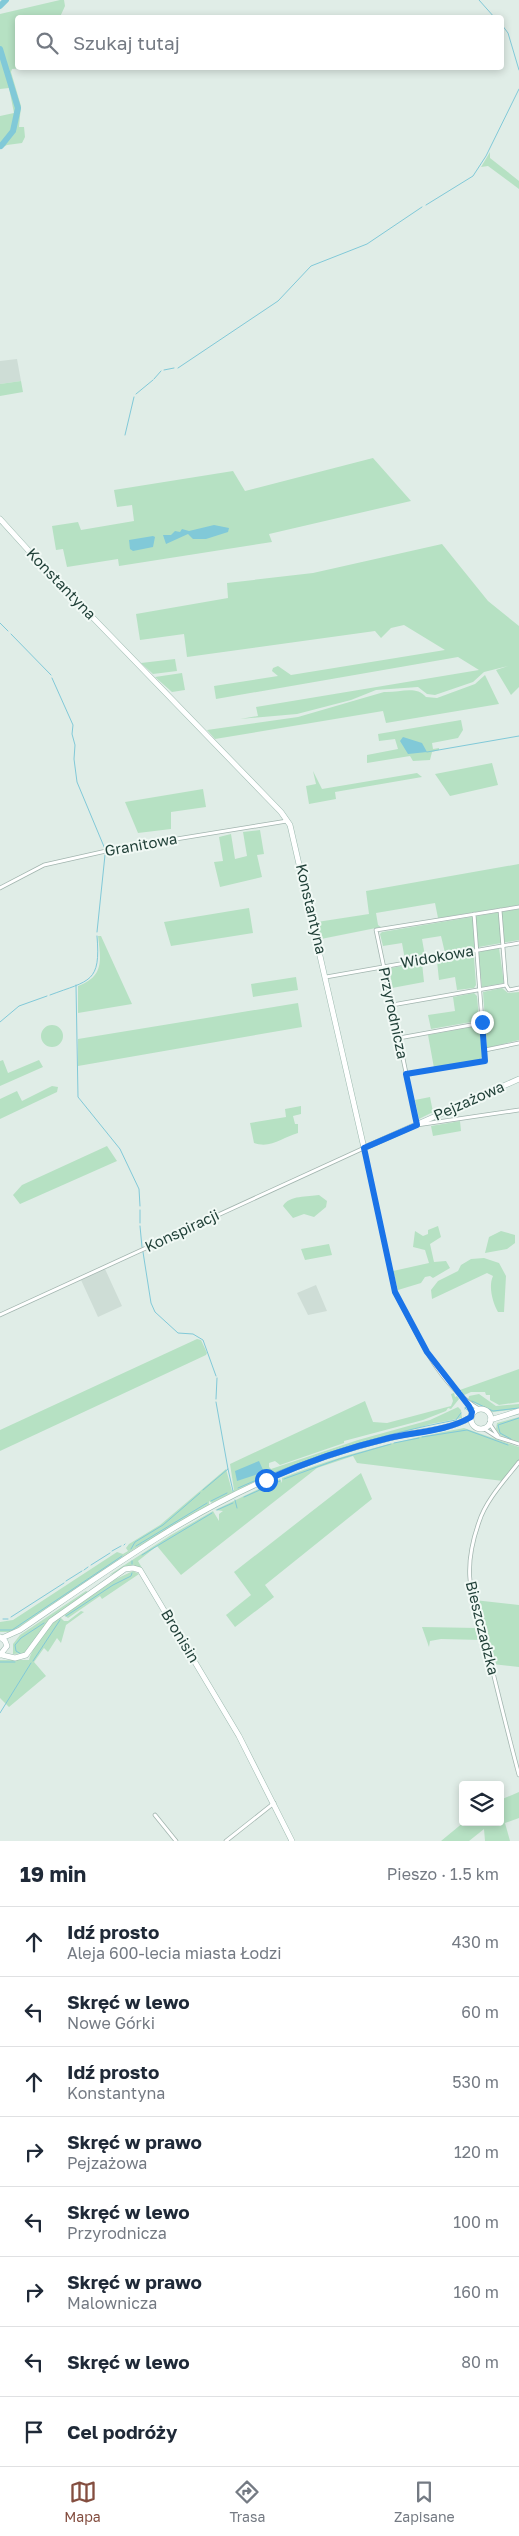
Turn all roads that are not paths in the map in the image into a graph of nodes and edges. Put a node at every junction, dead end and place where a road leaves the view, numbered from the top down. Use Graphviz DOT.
graph roads {
  1 [pos="0,519"];
  2 [pos="288,820"];
  3 [pos="0,888"];
  4 [pos="519,907"];
  5 [pos="500,910"];
  6 [pos="474,914"];
  7 [pos="519,943"];
  8 [pos="502,946"];
  9 [pos="476,950"];
  10 [pos="384,967"];
  11 [pos="326,977"];
  12 [pos="506,985"];
  13 [pos="519,988"];
  14 [pos="480,989"];
  15 [pos="392,1005"];
  16 [pos="482,1022"];
  17 [pos="399,1038"];
  18 [pos="519,1043"];
  19 [pos="485,1050"];
  20 [pos="406,1074"];
  21 [pos="519,1079"];
  22 [pos="519,1110"];
  23 [pos="417,1125"];
  24 [pos="364,1148"];
  25 [pos="0,1315"];
  26 [pos="465,1400"];
  27 [pos="479,1409"];
  28 [pos="519,1411"];
  29 [pos="472,1415"];
  30 [pos="490,1419"];
  31 [pos="454,1424"];
  32 [pos="472,1424"];
  33 [pos="483,1428"];
  34 [pos="500,1438"];
  35 [pos="519,1444"];
  36 [pos="519,1462"];
  37 [pos="20,1630"];
  38 [pos="1,1638"];
  39 [pos="6,1646"];
  40 [pos="1,1655"];
  41 [pos="18,1657"];
  42 [pos="519,1774"];
  43 [pos="274,1803"];
  44 [pos="155,1815"];
  45 [pos="176,1841"];
  46 [pos="226,1841"];
  47 [pos="292,1841"];
  1 -- 2 [label="street, Konstantyna"];
  2 -- 3 [label="street, Granitowa"];
  2 -- 11 [label="street, Konstantyna"];
  4 -- 5 [label="street"];
  5 -- 6 [label="street"];
  5 -- 8 [label="street"];
  6 -- 9 [label="street"];
  6 -- 10 [label="street, Przyrodnicza"];
  7 -- 8 [label="street, Widokowa"];
  8 -- 9 [label="street, Widokowa"];
  8 -- 12 [label="street"];
  9 -- 10 [label="street, Widokowa"];
  9 -- 14 [label="street"];
  10 -- 11 [label="street, Widokowa"];
  10 -- 15 [label="street, Przyrodnicza"];
  11 -- 24 [label="street, Konstantyna"];
  12 -- 13 [label="street"];
  12 -- 14 [label="street"];
  14 -- 15 [label="street"];
  14 -- 16 [label="street"];
  15 -- 17 [label="street, Przyrodnicza"];
  16 -- 17 [label="street"];
  16 -- 19 [label="street"];
  17 -- 20 [label="street, Przyrodnicza"];
  18 -- 19 [label="street"];
  19 -- 20 [label="street"];
  20 -- 23 [label="street, Przyrodnicza"];
  21 -- 23 [label="street, Pejzażowa"];
  22 -- 23 [label="street"];
  23 -- 24 [label="street, Pejzażowa"];
  24 -- 25 [label="street, Konspiracji"];
  24 -- 26 [label="street, Konstantyna"];
  26 -- 27 [label="street"];
  26 -- 29 [label="street"];
  27 -- 29 [label="street"];
  27 -- 30 [label="street"];
  28 -- 30 [label="street"];
  29 -- 31 [label="street"];
  29 -- 32 [label="street"];
  30 -- 33 [label="street"];
  30 -- 34 [label="street"];
  31 -- 32 [label="street"];
  31 -- 37 [label="street"];
  32 -- 33 [label="street"];
  33 -- 34 [label="street"];
  34 -- 35 [label="street"];
  36 -- 42 [label="street, Bieszczadzka"];
  37 -- 38 [label="street"];
  37 -- 39 [label="street"];
  38 -- 39 [label="street"];
  39 -- 40 [label="street"];
  39 -- 41 [label="street"];
  40 -- 41 [label="street"];
  41 -- 43 [label="street, Bronisin"];
  43 -- 46 [label="street"];
  43 -- 47 [label="street, Bronisin"];
  44 -- 45 [label="street"];
}
